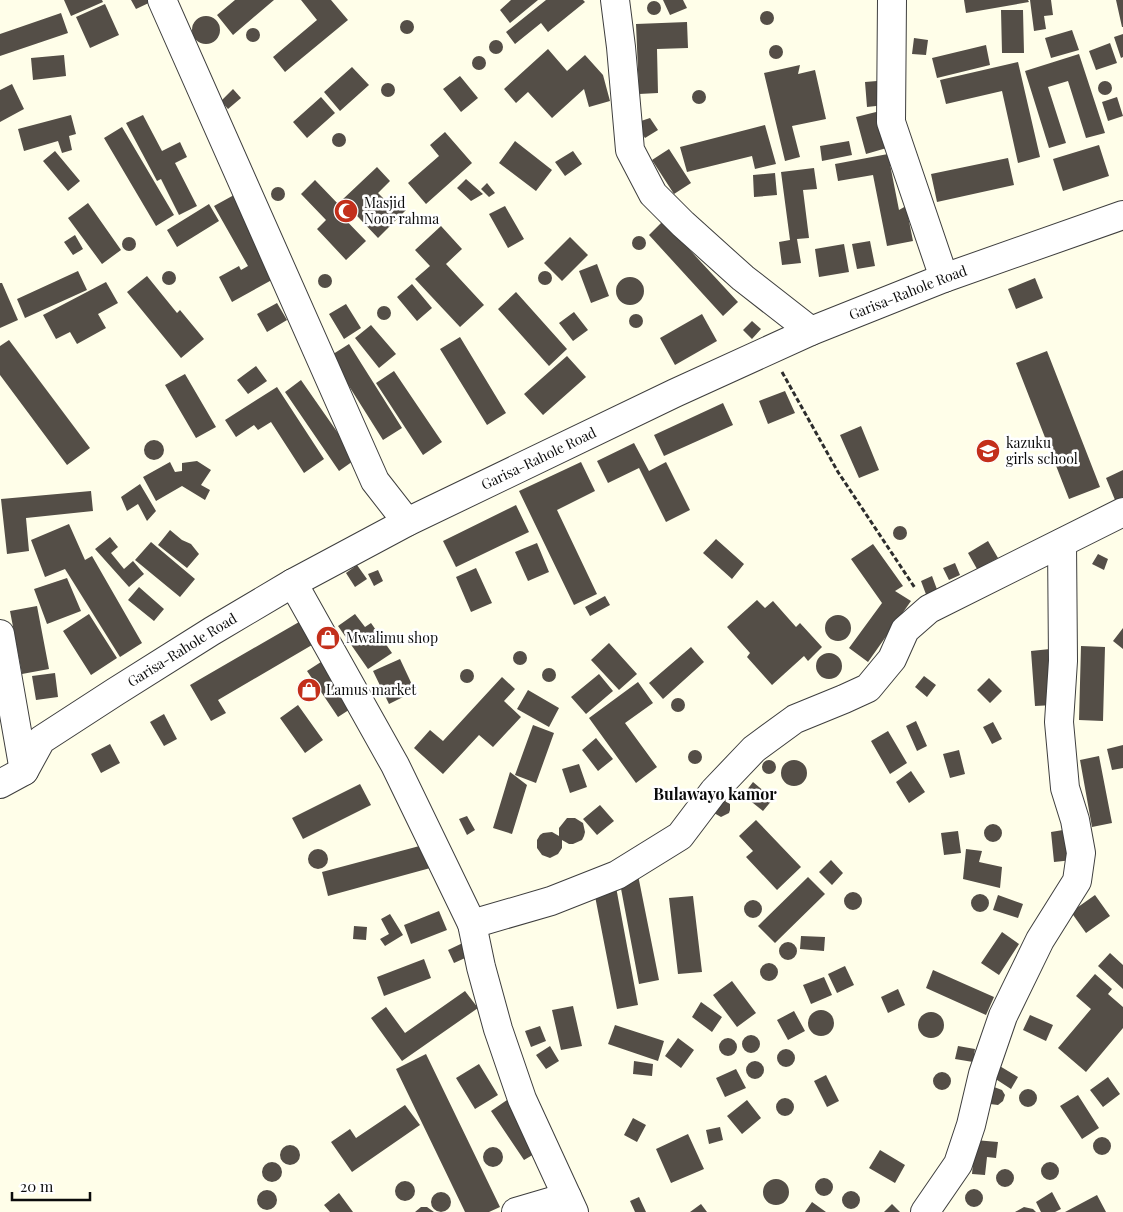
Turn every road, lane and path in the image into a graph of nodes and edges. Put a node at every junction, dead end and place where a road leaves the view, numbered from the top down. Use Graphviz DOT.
graph roads {
  1 [pos="162,0"];
  2 [pos="615,0"];
  3 [pos="892,0"];
  4 [pos="1123,215"];
  5 [pos="944,278"];
  6 [pos="810,331"];
  7 [pos="769,350"];
  8 [pos="1123,512"];
  9 [pos="407,522"];
  10 [pos="1062,542"];
  11 [pos="293,584"];
  12 [pos="929,609"];
  13 [pos="0,634"];
  14 [pos="24,771"];
  15 [pos="0,784"];
  16 [pos="472,924"];
  17 [pos="570,1205"];
  18 [pos="516,1212"];
  19 [pos="925,1212"];
  1 -- 9 [label="street"];
  2 -- 6 [label="street"];
  3 -- 5 [label="street"];
  4 -- 5 [label="street, Garisa-Rahole Road"];
  5 -- 6 [label="street, Garisa-Rahole Road"];
  6 -- 7 [label="street, Garisa-Rahole Road"];
  7 -- 9 [label="street, Garisa-Rahole Road"];
  7 -- 12 [label="path"];
  8 -- 10 [label="street"];
  9 -- 11 [label="street, Garisa-Rahole Road"];
  10 -- 12 [label="street"];
  10 -- 19 [label="street"];
  11 -- 14 [label="street, Garisa-Rahole Road"];
  11 -- 16 [label="street"];
  12 -- 16 [label="street"];
  13 -- 14 [label="street"];
  14 -- 15 [label="street"];
  16 -- 17 [label="street"];
  17 -- 18 [label="street"];
}
